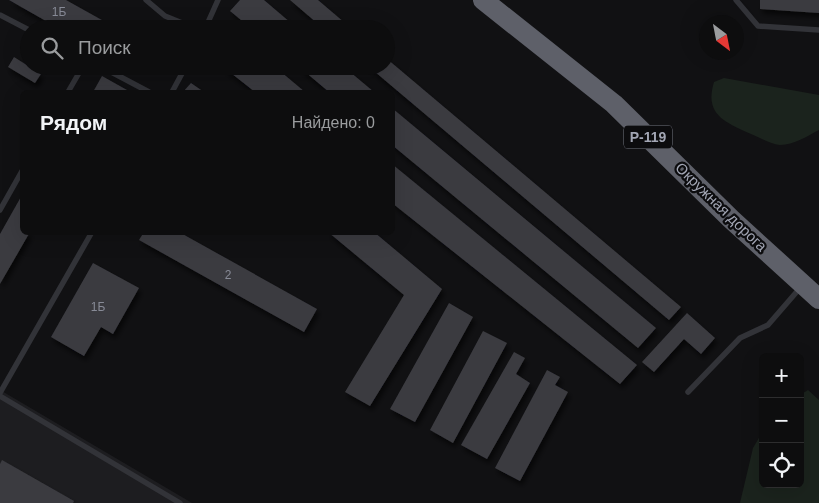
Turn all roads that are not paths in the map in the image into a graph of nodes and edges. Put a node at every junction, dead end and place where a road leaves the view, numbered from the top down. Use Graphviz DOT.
graph roads {
  1 [pos="146,0"];
  2 [pos="218,0"];
  3 [pos="483,0"];
  4 [pos="736,0"];
  5 [pos="0,16"];
  6 [pos="175,20"];
  7 [pos="209,20"];
  8 [pos="20,26"];
  9 [pos="819,30"];
  10 [pos="78,75"];
  11 [pos="117,75"];
  12 [pos="181,75"];
  13 [pos="69,90"];
  14 [pos="145,90"];
  15 [pos="173,90"];
  16 [pos="20,175"];
  17 [pos="0,210"];
  18 [pos="90,235"];
  19 [pos="804,284"];
  20 [pos="819,300"];
  21 [pos="688,392"];
  22 [pos="0,395"];
  23 [pos="180,503"];
  1 -- 6 [label="lane"];
  2 -- 7 [label="lane"];
  3 -- 19 [label="highway, Окружная дорога / Р-119"];
  4 -- 9 [label="lane"];
  5 -- 8 [label="lane"];
  10 -- 13 [label="lane"];
  11 -- 14 [label="lane"];
  12 -- 15 [label="lane"];
  16 -- 17 [label="lane"];
  18 -- 22 [label="lane"];
  19 -- 20 [label="highway, Окружная дорога / Р-119"];
  19 -- 21 [label="lane"];
  22 -- 23 [label="lane"];
}
